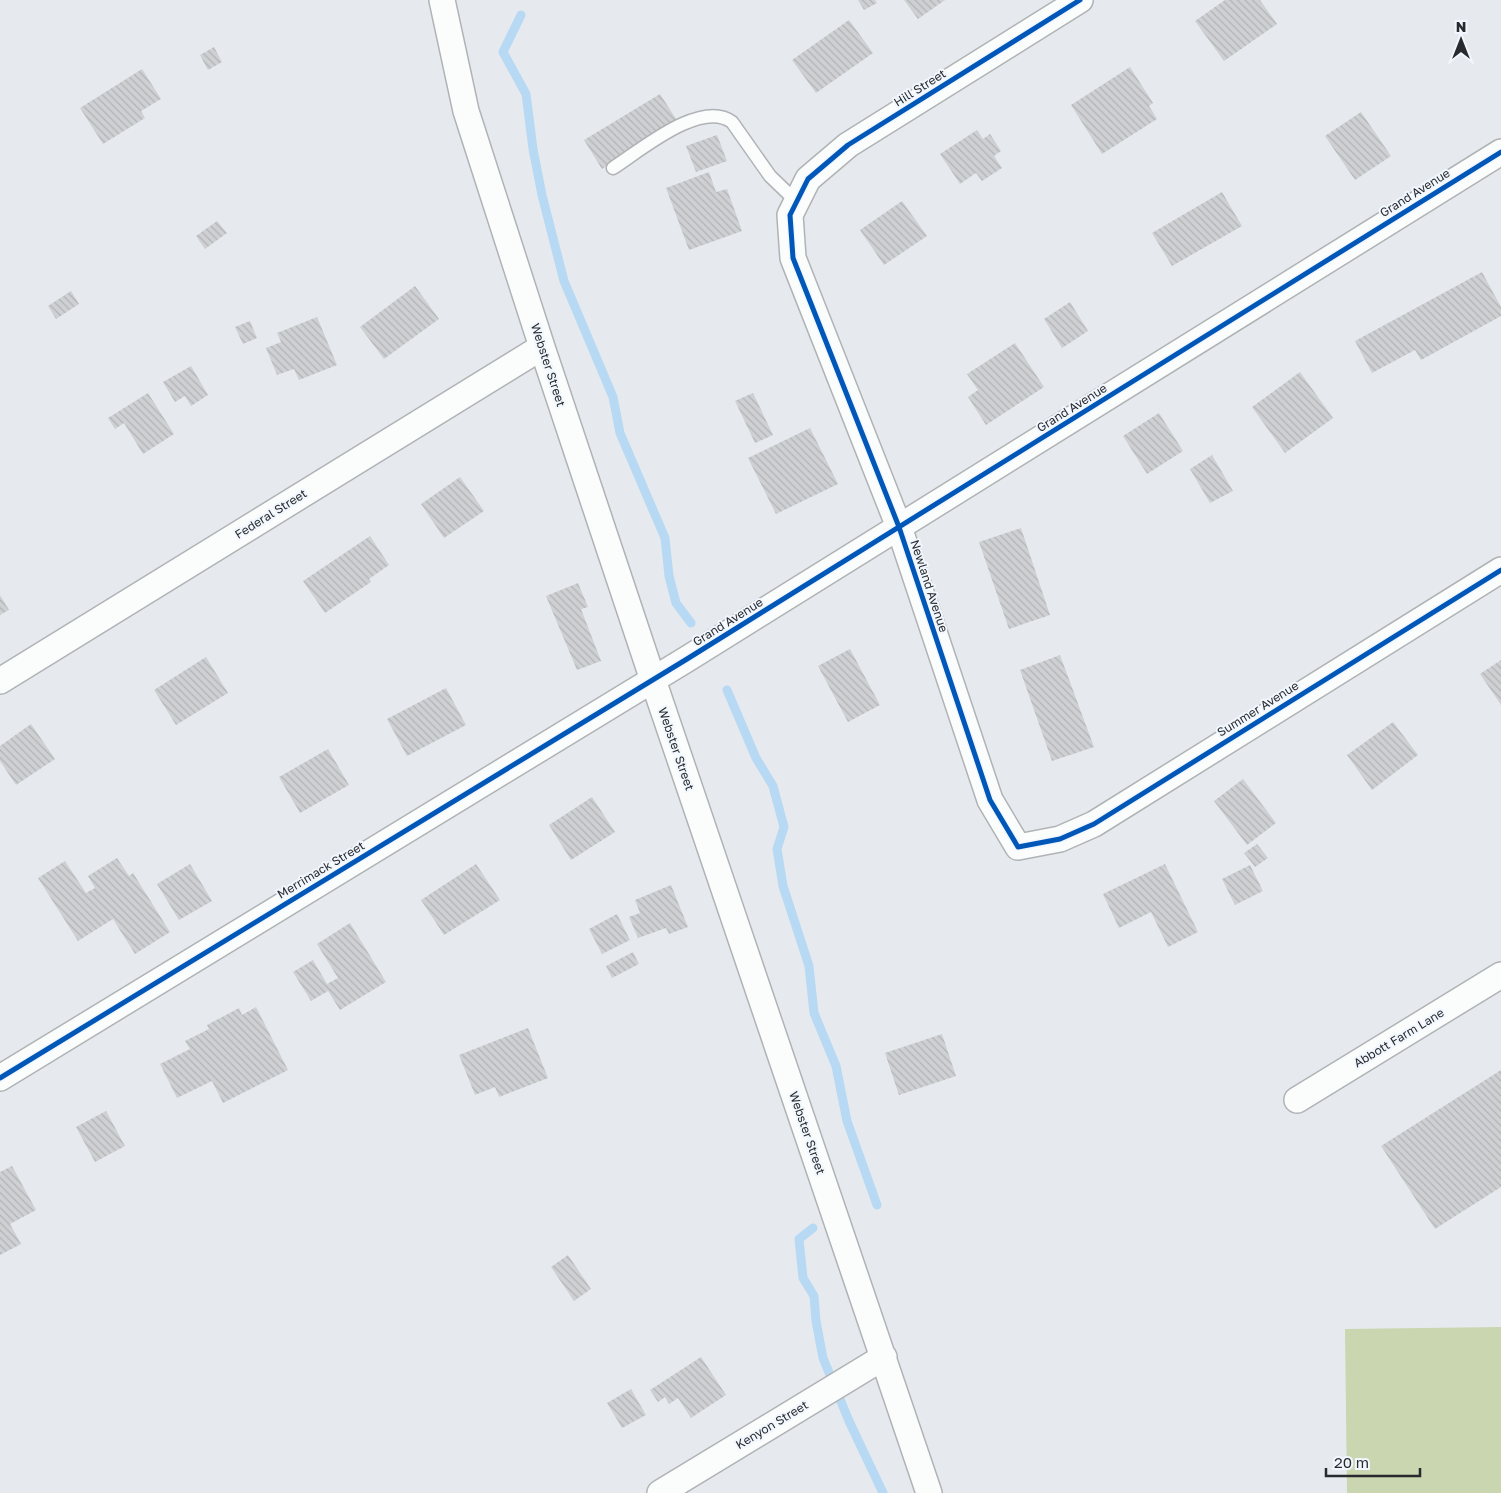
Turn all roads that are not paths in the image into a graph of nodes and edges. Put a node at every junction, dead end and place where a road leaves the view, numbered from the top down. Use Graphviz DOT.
graph roads {
  1 [pos="442,0"];
  2 [pos="1080,0"];
  3 [pos="1501,152"];
  4 [pos="613,168"];
  5 [pos="794,209"];
  6 [pos="542,347"];
  7 [pos="899,527"];
  8 [pos="1501,570"];
  9 [pos="652,680"];
  10 [pos="0,681"];
  11 [pos="1018,847"];
  12 [pos="1501,975"];
  13 [pos="0,1078"];
  14 [pos="1296,1100"];
  15 [pos="884,1357"];
  16 [pos="660,1493"];
  17 [pos="929,1493"];
  1 -- 6 [label="street, Webster Street"];
  2 -- 5 [label="street, Hill Street"];
  3 -- 7 [label="street, Grand Avenue"];
  4 -- 5 [label="lane"];
  5 -- 7 [label="street, Newland Avenue"];
  6 -- 9 [label="street, Webster Street"];
  6 -- 10 [label="street, Federal Street"];
  7 -- 9 [label="street, Grand Avenue"];
  7 -- 11 [label="street, Newland Avenue"];
  8 -- 11 [label="street, Summer Avenue"];
  9 -- 13 [label="street, Merrimack Street"];
  9 -- 15 [label="street, Webster Street"];
  12 -- 14 [label="street, Abbott Farm Lane"];
  15 -- 16 [label="street, Kenyon Street"];
  15 -- 17 [label="street, Webster Street"];
}
